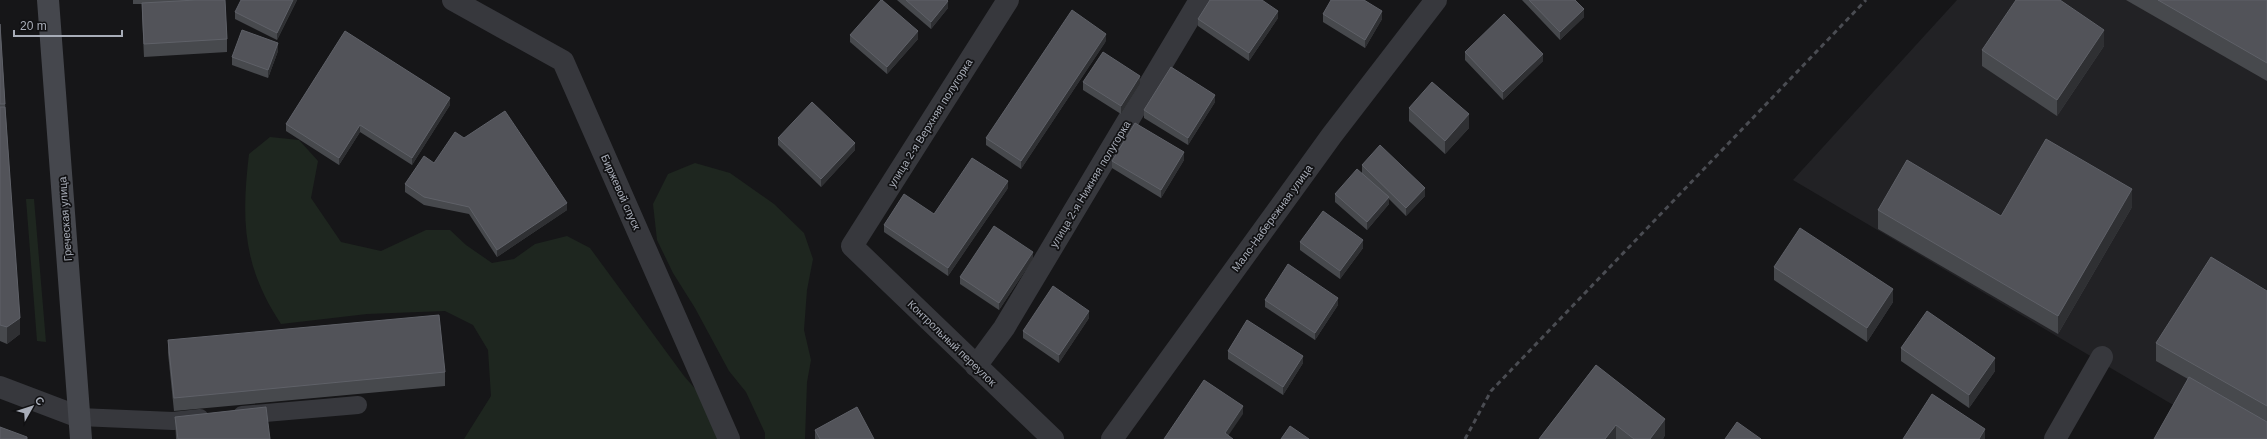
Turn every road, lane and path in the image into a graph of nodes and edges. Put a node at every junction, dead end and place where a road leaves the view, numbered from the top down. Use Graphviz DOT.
graph roads {
  1 [pos="48,0"];
  2 [pos="453,0"];
  3 [pos="1008,0"];
  4 [pos="1200,0"];
  5 [pos="1436,0"];
  6 [pos="852,246"];
  7 [pos="2102,357"];
  8 [pos="976,366"];
  9 [pos="0,387"];
  10 [pos="358,405"];
  11 [pos="79,417"];
  12 [pos="81,439"];
  13 [pos="729,439"];
  14 [pos="1053,439"];
  15 [pos="1112,439"];
  16 [pos="2055,439"];
  1 -- 11 [label="main road, Греческая улица"];
  2 -- 13 [label="street, Биржевой спуск"];
  3 -- 6 [label="street, улица 2-я Верхняя полугорка"];
  4 -- 8 [label="street, улица 2-я Нижняя полугорка"];
  5 -- 15 [label="street, Мало-Набережная улица"];
  6 -- 8 [label="street, Контрольный переулок"];
  7 -- 16 [label="street"];
  8 -- 14 [label="street, Контрольный переулок"];
  9 -- 11 [label="street"];
  10 -- 11 [label="lane"];
  11 -- 12 [label="main road, Греческая улица"];
}
